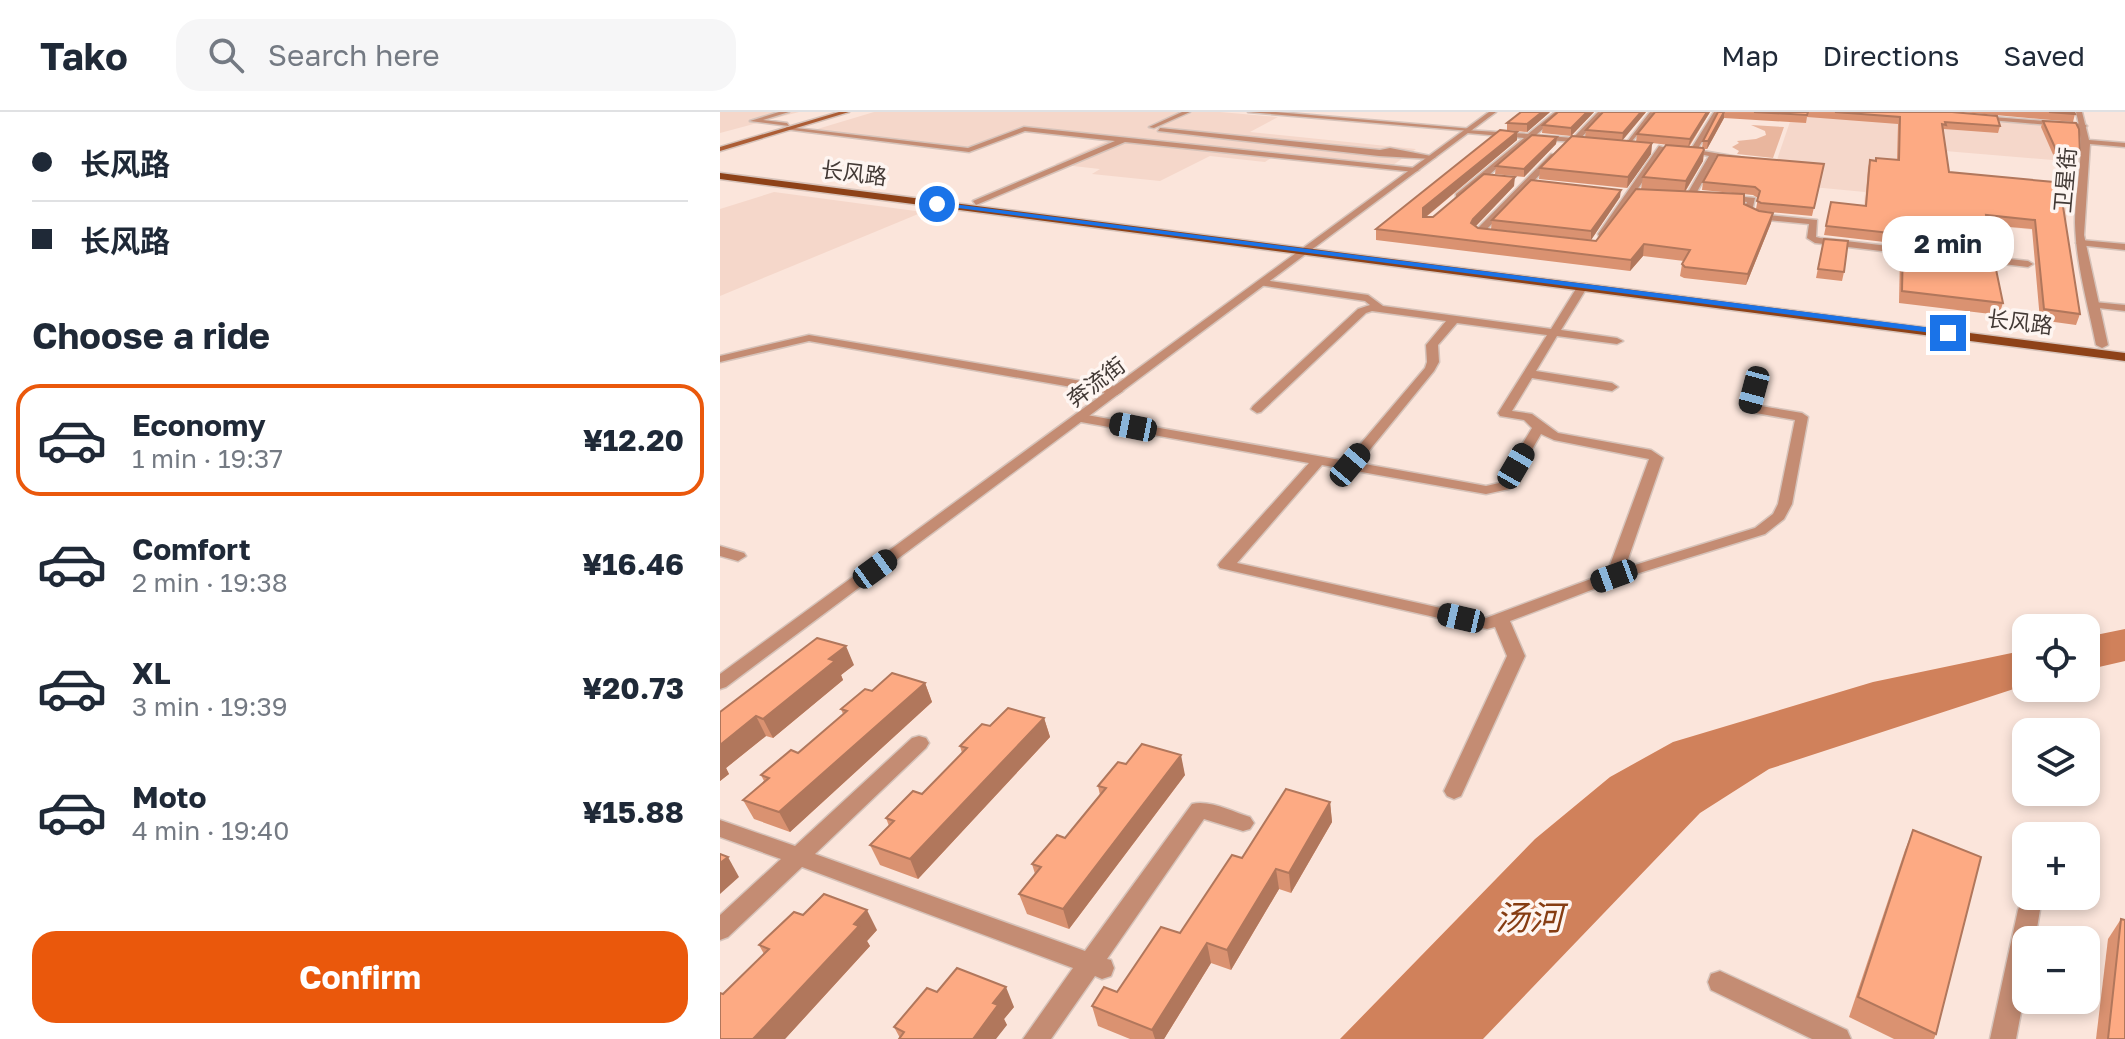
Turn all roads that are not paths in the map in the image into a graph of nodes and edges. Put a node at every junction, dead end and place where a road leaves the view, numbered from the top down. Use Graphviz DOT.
graph roads {
  1 [pos="786,112"];
  2 [pos="831,112"];
  3 [pos="846,112"];
  4 [pos="1187,112"];
  5 [pos="1251,112"];
  6 [pos="1493,112"];
  7 [pos="1559,112"];
  8 [pos="1602,112"];
  9 [pos="1653,112"];
  10 [pos="1717,112"];
  11 [pos="2019,112"];
  12 [pos="2079,112"];
  13 [pos="1967,117"];
  14 [pos="2022,121"];
  15 [pos="2084,126"];
  16 [pos="787,127"];
  17 [pos="1160,130"];
  18 [pos="1469,130"];
  19 [pos="1527,137"];
  20 [pos="1124,140"];
  21 [pos="1136,141"];
  22 [pos="1572,141"];
  23 [pos="2088,142"];
  24 [pos="1600,143"];
  25 [pos="1613,144"];
  26 [pos="1626,145"];
  27 [pos="2125,145"];
  28 [pos="720,146"];
  29 [pos="1638,146"];
  30 [pos="1650,147"];
  31 [pos="1662,148"];
  32 [pos="1693,151"];
  33 [pos="1714,153"];
  34 [pos="1432,157"];
  35 [pos="1755,159"];
  36 [pos="1415,170"];
  37 [pos="720,173"];
  38 [pos="1480,178"];
  39 [pos="1496,179"];
  40 [pos="1512,181"];
  41 [pos="1527,183"];
  42 [pos="1542,184"];
  43 [pos="1616,192"];
  44 [pos="1631,193"];
  45 [pos="1692,194"];
  46 [pos="1645,195"];
  47 [pos="1660,196"];
  48 [pos="976,203"];
  49 [pos="1449,205"];
  50 [pos="1507,236"];
  51 [pos="2081,243"];
  52 [pos="1594,246"];
  53 [pos="2125,247"];
  54 [pos="1310,248"];
  55 [pos="1938,254"];
  56 [pos="1968,258"];
  57 [pos="2028,264"];
  58 [pos="1263,283"];
  59 [pos="1583,286"];
  60 [pos="2094,305"];
  61 [pos="1379,308"];
  62 [pos="2125,308"];
  63 [pos="1455,318"];
  64 [pos="1552,332"];
  65 [pos="1617,341"];
  66 [pos="2102,345"];
  67 [pos="2125,349"];
  68 [pos="2125,357"];
  69 [pos="720,359"];
  70 [pos="1759,371"];
  71 [pos="1530,374"];
  72 [pos="1612,387"];
  73 [pos="1117,391"];
  74 [pos="1257,409"];
  75 [pos="1081,418"];
  76 [pos="1539,427"];
  77 [pos="1320,459"];
  78 [pos="1350,465"];
  79 [pos="720,551"];
  80 [pos="738,556"];
  81 [pos="1614,576"];
  82 [pos="1500,619"];
  83 [pos="720,683"];
  84 [pos="919,743"];
  85 [pos="1454,791"];
  86 [pos="1243,823"];
  87 [pos="720,828"];
  88 [pos="798,856"];
  89 [pos="2029,910"];
  90 [pos="720,930"];
  91 [pos="1096,966"];
  92 [pos="1720,982"];
  93 [pos="1036,1039"];
  94 [pos="1838,1039"];
  95 [pos="2003,1039"];
  1 -- 16 [label="street"];
  2 -- 16 [label="main road"];
  3 -- 16 [label="main road"];
  4 -- 17 [label="street"];
  5 -- 18 [label="street"];
  6 -- 18 [label="street, 奔流街"];
  7 -- 19 [label="street"];
  8 -- 22 [label="street"];
  9 -- 26 [label="street"];
  10 -- 32 [label="street"];
  11 -- 14 [label="street"];
  12 -- 15 [label="street, 卫星街"];
  13 -- 14 [label="street"];
  14 -- 15 [label="street"];
  15 -- 23 [label="street, 卫星街"];
  16 -- 20 [label="street"];
  16 -- 28 [label="main road"];
  17 -- 21 [label="street"];
  17 -- 34 [label="street"];
  18 -- 19 [label="street"];
  18 -- 34 [label="street, 奔流街"];
  19 -- 22 [label="street"];
  19 -- 38 [label="street"];
  20 -- 21 [label="street"];
  20 -- 48 [label="street"];
  21 -- 36 [label="street"];
  22 -- 24 [label="street"];
  22 -- 41 [label="street"];
  23 -- 27 [label="street"];
  23 -- 51 [label="street, 卫星街"];
  25 -- 26 [label="street"];
  26 -- 29 [label="street"];
  30 -- 31 [label="street"];
  31 -- 32 [label="street"];
  31 -- 44 [label="street"];
  32 -- 33 [label="street"];
  33 -- 35 [label="street"];
  33 -- 45 [label="street"];
  34 -- 36 [label="street, 奔流街"];
  36 -- 54 [label="street, 奔流街"];
  37 -- 48 [label="main road, 长风路"];
  37 -- 54 [label="main road, 长风路"];
  38 -- 39 [label="street"];
  38 -- 49 [label="street"];
  40 -- 41 [label="street"];
  41 -- 42 [label="street"];
  41 -- 50 [label="street"];
  43 -- 44 [label="street"];
  44 -- 46 [label="street"];
  44 -- 52 [label="street"];
  45 -- 47 [label="street"];
  45 -- 55 [label="street"];
  48 -- 54 [label="main road, 长风路"];
  51 -- 53 [label="street"];
  51 -- 60 [label="street, 卫星街"];
  54 -- 58 [label="street, 奔流街"];
  54 -- 59 [label="main road, 长风路"];
  54 -- 66 [label="main road, 长风路"];
  56 -- 57 [label="street"];
  58 -- 61 [label="street"];
  58 -- 73 [label="street, 奔流街"];
  59 -- 64 [label="street"];
  59 -- 68 [label="main road, 长风路"];
  60 -- 62 [label="street"];
  60 -- 66 [label="street, 卫星街"];
  61 -- 63 [label="street"];
  61 -- 74 [label="street"];
  63 -- 64 [label="street"];
  63 -- 78 [label="street"];
  64 -- 65 [label="street"];
  64 -- 71 [label="street"];
  66 -- 67 [label="main road, 长风路"];
  69 -- 73 [label="street"];
  70 -- 81 [label="street"];
  71 -- 72 [label="street"];
  71 -- 76 [label="street"];
  73 -- 75 [label="street, 奔流街"];
  75 -- 77 [label="street"];
  75 -- 83 [label="street, 奔流街"];
  76 -- 78 [label="street"];
  76 -- 81 [label="street"];
  77 -- 78 [label="street"];
  77 -- 82 [label="street"];
  79 -- 80 [label="street"];
  81 -- 82 [label="street"];
  82 -- 85 [label="street"];
  84 -- 88 [label="street"];
  86 -- 91 [label="street"];
  87 -- 88 [label="street"];
  88 -- 90 [label="street"];
  88 -- 91 [label="street"];
  89 -- 95 [label="street"];
  91 -- 93 [label="street"];
  92 -- 94 [label="street"];
}
